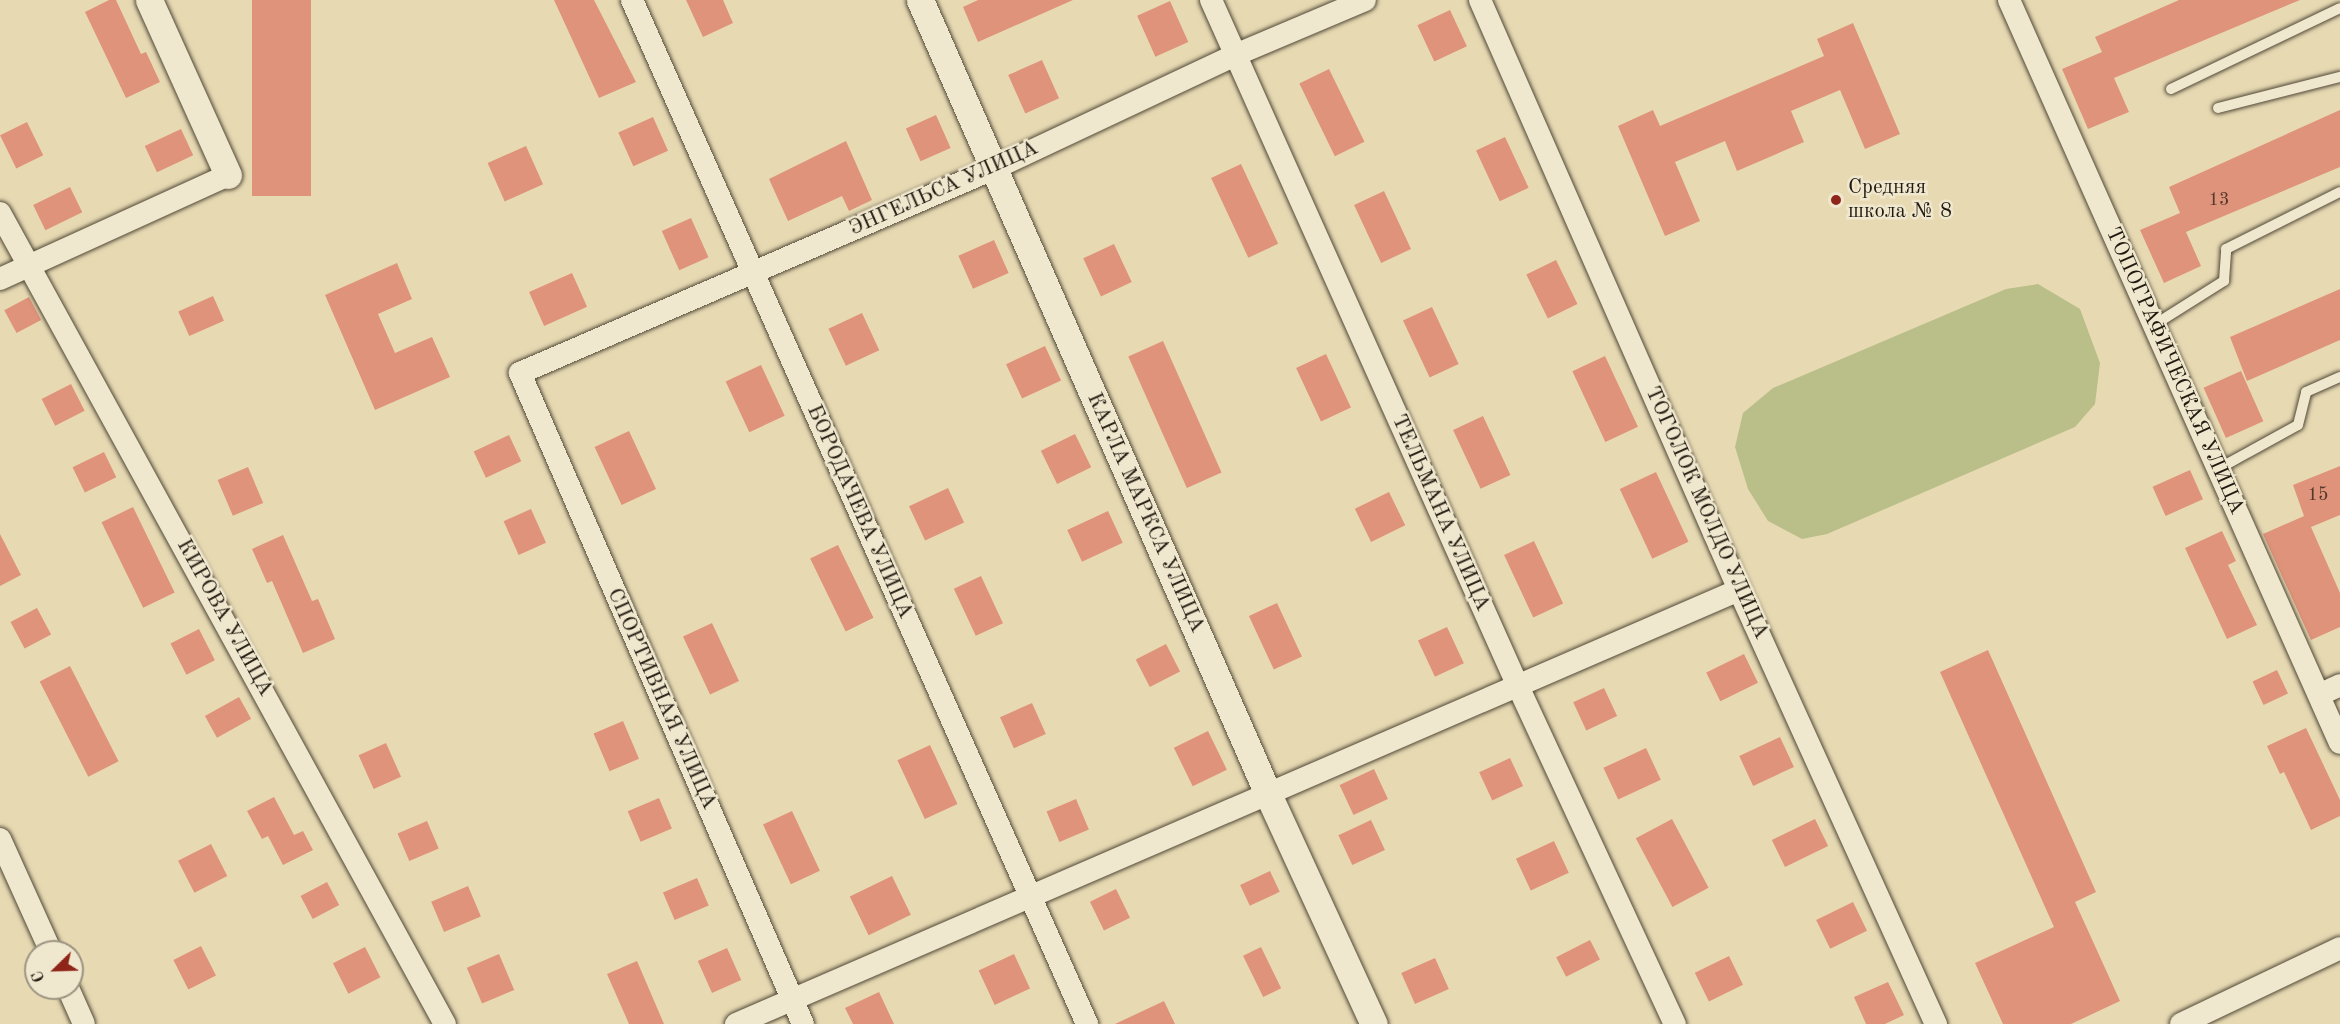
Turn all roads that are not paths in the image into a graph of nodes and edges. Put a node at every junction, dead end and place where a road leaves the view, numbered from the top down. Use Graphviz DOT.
graph roads {
  1 [pos="149,0"];
  2 [pos="632,0"];
  3 [pos="920,0"];
  4 [pos="1211,0"];
  5 [pos="1365,0"];
  6 [pos="1480,0"];
  7 [pos="2009,0"];
  8 [pos="2340,8"];
  9 [pos="1235,55"];
  10 [pos="2340,77"];
  11 [pos="2171,89"];
  12 [pos="2218,108"];
  13 [pos="993,169"];
  14 [pos="228,175"];
  15 [pos="2340,192"];
  16 [pos="0,213"];
  17 [pos="28,266"];
  18 [pos="754,272"];
  19 [pos="0,279"];
  20 [pos="2154,325"];
  21 [pos="520,373"];
  22 [pos="2340,378"];
  23 [pos="2218,469"];
  24 [pos="1739,590"];
  25 [pos="1517,684"];
  26 [pos="2340,685"];
  27 [pos="2319,695"];
  28 [pos="2340,743"];
  29 [pos="1268,794"];
  30 [pos="0,839"];
  31 [pos="1028,899"];
  32 [pos="46,940"];
  33 [pos="2340,948"];
  34 [pos="73,1000"];
  35 [pos="794,1002"];
  36 [pos="2191,1022"];
  37 [pos="84,1024"];
  38 [pos="445,1024"];
  39 [pos="736,1024"];
  40 [pos="803,1024"];
  41 [pos="1087,1024"];
  42 [pos="1374,1024"];
  43 [pos="1675,1024"];
  44 [pos="1936,1024"];
  1 -- 14 [label="street"];
  2 -- 18 [label="street, БОРОДАЧЕВА УЛИЦА"];
  3 -- 13 [label="street, КАРЛА МАРКСА УЛИЦА"];
  4 -- 9 [label="street, ТЕЛЬМАНА УЛИЦА"];
  5 -- 9 [label="street, ЭНГЕЛЬСА УЛИЦА"];
  6 -- 24 [label="street, ТОГОЛОК МОЛДО УЛИЦА"];
  7 -- 20 [label="street, ТОПОГРАФИЧЕСКАЯ УЛИЦА"];
  8 -- 11 [label="lane"];
  9 -- 13 [label="street, ЭНГЕЛЬСА УЛИЦА"];
  9 -- 25 [label="street, ТЕЛЬМАНА УЛИЦА"];
  10 -- 12 [label="lane"];
  13 -- 18 [label="street, ЭНГЕЛЬСА УЛИЦА"];
  13 -- 29 [label="street, КАРЛА МАРКСА УЛИЦА"];
  14 -- 17 [label="street"];
  15 -- 20 [label="lane"];
  16 -- 17 [label="street, КИРОВА УЛИЦА"];
  17 -- 19 [label="street"];
  17 -- 38 [label="street, КИРОВА УЛИЦА"];
  18 -- 21 [label="street, ЭНГЕЛЬСА УЛИЦА"];
  18 -- 31 [label="street, БОРОДАЧЕВА УЛИЦА"];
  20 -- 23 [label="street, ТОПОГРАФИЧЕСКАЯ УЛИЦА"];
  21 -- 35 [label="street, СПОРТИВНАЯ УЛИЦА"];
  22 -- 23 [label="lane"];
  23 -- 27 [label="street, ТОПОГРАФИЧЕСКАЯ УЛИЦА"];
  24 -- 25 [label="street"];
  24 -- 44 [label="street, ТОГОЛОК МОЛДО УЛИЦА"];
  25 -- 29 [label="street"];
  25 -- 43 [label="street, ТЕЛЬМАНА УЛИЦА"];
  26 -- 27 [label="street"];
  27 -- 28 [label="street, ТОПОГРАФИЧЕСКАЯ УЛИЦА"];
  29 -- 31 [label="street"];
  29 -- 42 [label="street, КАРЛА МАРКСА УЛИЦА"];
  30 -- 32 [label="street"];
  31 -- 35 [label="street"];
  31 -- 41 [label="street, БОРОДАЧЕВА УЛИЦА"];
  33 -- 36 [label="street"];
  34 -- 37 [label="street"];
  35 -- 39 [label="street"];
  35 -- 40 [label="street, СПОРТИВНАЯ УЛИЦА"];
}
